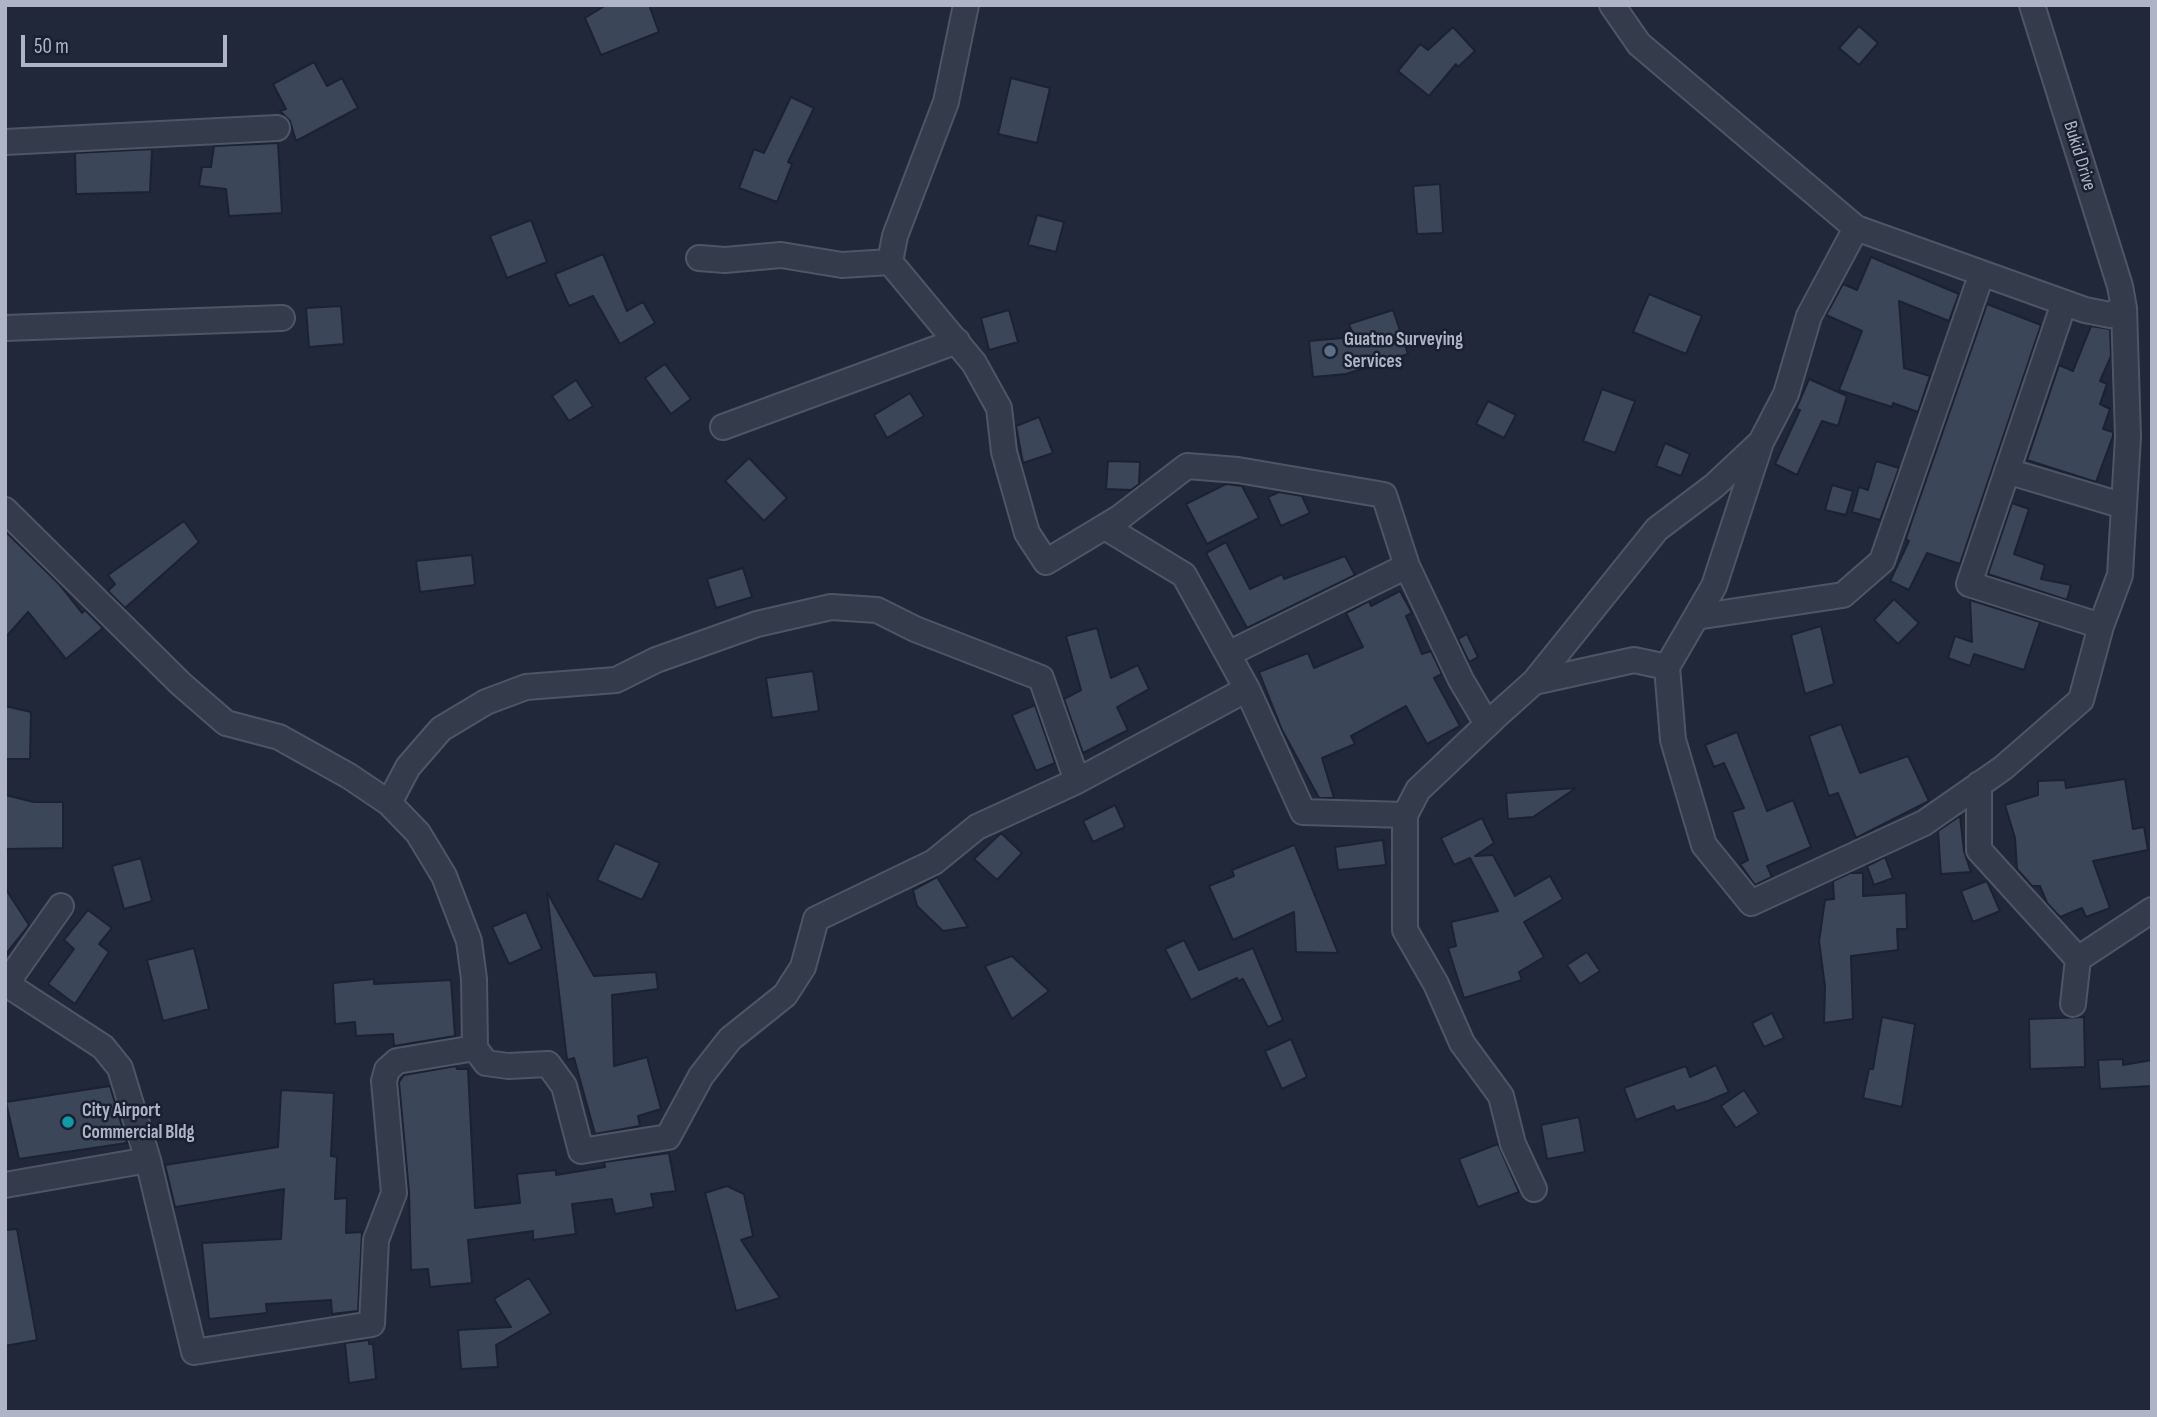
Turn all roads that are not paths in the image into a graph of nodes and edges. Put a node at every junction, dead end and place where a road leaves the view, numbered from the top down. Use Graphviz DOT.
graph roads {
  1 [pos="966,5"];
  2 [pos="1612,5"];
  3 [pos="2032,5"];
  4 [pos="277,128"];
  5 [pos="5,142"];
  6 [pos="1856,228"];
  7 [pos="699,258"];
  8 [pos="890,262"];
  9 [pos="1982,273"];
  10 [pos="2064,303"];
  11 [pos="2124,308"];
  12 [pos="282,318"];
  13 [pos="5,328"];
  14 [pos="957,341"];
  15 [pos="723,427"];
  16 [pos="2140,437"];
  17 [pos="1761,442"];
  18 [pos="2007,471"];
  19 [pos="2124,506"];
  20 [pos="5,510"];
  21 [pos="1105,527"];
  22 [pos="1407,566"];
  23 [pos="1696,617"];
  24 [pos="2101,626"];
  25 [pos="1228,654"];
  26 [pos="1667,667"];
  27 [pos="1534,682"];
  28 [pos="1247,689"];
  29 [pos="1493,719"];
  30 [pos="1077,781"];
  31 [pos="1979,784"];
  32 [pos="389,803"];
  33 [pos="1405,815"];
  34 [pos="61,906"];
  35 [pos="2152,910"];
  36 [pos="2078,959"];
  37 [pos="2073,1004"];
  38 [pos="475,1048"];
  39 [pos="148,1160"];
  40 [pos="5,1185"];
  41 [pos="1534,1189"];
  1 -- 8 [label="street"];
  2 -- 6 [label="street"];
  3 -- 11 [label="street, Bukid Drive"];
  4 -- 5 [label="street"];
  6 -- 9 [label="street"];
  6 -- 17 [label="street"];
  7 -- 8 [label="street"];
  8 -- 14 [label="street"];
  9 -- 10 [label="street"];
  9 -- 23 [label="street"];
  10 -- 11 [label="street"];
  10 -- 18 [label="street"];
  11 -- 16 [label="street, Bukid Drive"];
  12 -- 13 [label="street"];
  14 -- 15 [label="street"];
  14 -- 21 [label="street"];
  16 -- 19 [label="street, Bukid Drive"];
  17 -- 23 [label="street"];
  17 -- 27 [label="street"];
  18 -- 19 [label="street"];
  18 -- 24 [label="street"];
  19 -- 24 [label="street, Bukid Drive"];
  20 -- 32 [label="street"];
  21 -- 22 [label="street"];
  21 -- 25 [label="street"];
  22 -- 25 [label="street"];
  22 -- 29 [label="street"];
  23 -- 26 [label="street"];
  24 -- 31 [label="street, Bukid Drive"];
  25 -- 28 [label="street"];
  26 -- 27 [label="street"];
  26 -- 31 [label="street, Bukid Drive"];
  27 -- 29 [label="street"];
  28 -- 30 [label="street"];
  28 -- 33 [label="street"];
  29 -- 33 [label="street"];
  30 -- 32 [label="street"];
  30 -- 38 [label="street"];
  31 -- 36 [label="street"];
  32 -- 38 [label="street"];
  33 -- 41 [label="street"];
  34 -- 39 [label="street"];
  35 -- 36 [label="street"];
  36 -- 37 [label="street"];
  38 -- 39 [label="street"];
  39 -- 40 [label="street"];
}
